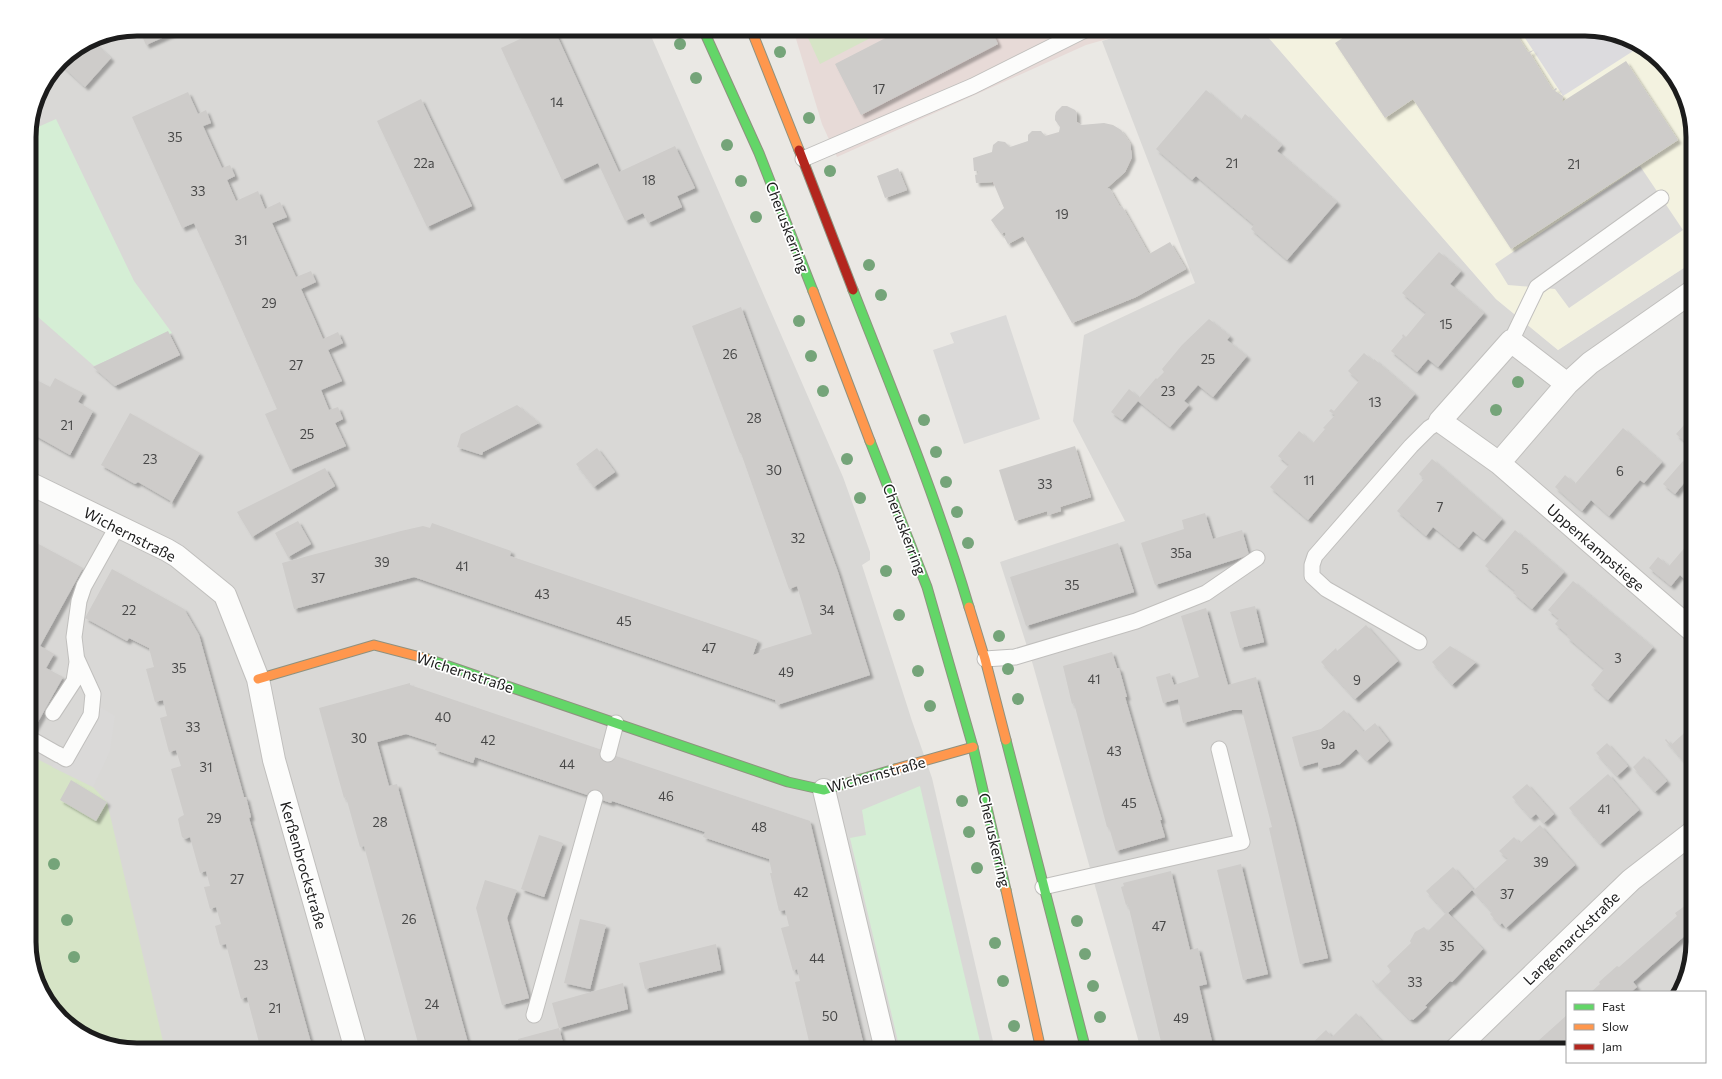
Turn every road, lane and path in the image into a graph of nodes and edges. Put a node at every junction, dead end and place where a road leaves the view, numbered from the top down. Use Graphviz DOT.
graph roads {
  1 [pos="706,36"];
  2 [pos="753,36"];
  3 [pos="1073,36"];
  4 [pos="803,159"];
  5 [pos="1661,198"];
  6 [pos="1686,296"];
  7 [pos="1511,341"];
  8 [pos="1567,384"];
  9 [pos="1440,421"];
  10 [pos="1499,463"];
  11 [pos="36,486"];
  12 [pos="117,526"];
  13 [pos="1257,558"];
  14 [pos="1686,625"];
  15 [pos="1419,642"];
  16 [pos="76,657"];
  17 [pos="985,659"];
  18 [pos="258,679"];
  19 [pos="53,713"];
  20 [pos="616,722"];
  21 [pos="36,742"];
  22 [pos="973,747"];
  23 [pos="1219,749"];
  24 [pos="608,754"];
  25 [pos="824,790"];
  26 [pos="595,798"];
  27 [pos="1686,837"];
  28 [pos="1043,887"];
  29 [pos="534,1015"];
  30 [pos="354,1043"];
  31 [pos="884,1043"];
  32 [pos="1040,1043"];
  33 [pos="1084,1043"];
  34 [pos="1462,1043"];
  1 -- 22 [label="main road, Cheruskerring"];
  2 -- 4 [label="main road"];
  3 -- 4 [label="lane"];
  4 -- 17 [label="main road"];
  5 -- 7 [label="lane"];
  6 -- 8 [label="street"];
  7 -- 8 [label="street"];
  7 -- 9 [label="street"];
  8 -- 10 [label="street"];
  9 -- 10 [label="street, Uppenkampstiege"];
  9 -- 15 [label="lane"];
  10 -- 14 [label="street, Uppenkampstiege"];
  11 -- 12 [label="street, Wichernstraße"];
  12 -- 16 [label="lane"];
  12 -- 18 [label="street, Wichernstraße"];
  13 -- 17 [label="lane"];
  16 -- 19 [label="lane"];
  16 -- 21 [label="lane"];
  17 -- 28 [label="main road"];
  18 -- 20 [label="main road, Wichernstraße"];
  18 -- 30 [label="street, Kerßenbrockstraße"];
  20 -- 24 [label="lane"];
  20 -- 25 [label="main road, Wichernstraße"];
  22 -- 25 [label="main road, Wichernstraße"];
  22 -- 32 [label="main road, Cheruskerring"];
  23 -- 28 [label="lane"];
  25 -- 31 [label="street"];
  26 -- 29 [label="lane"];
  27 -- 34 [label="street, Langemarckstraße"];
  28 -- 33 [label="main road"];
}
